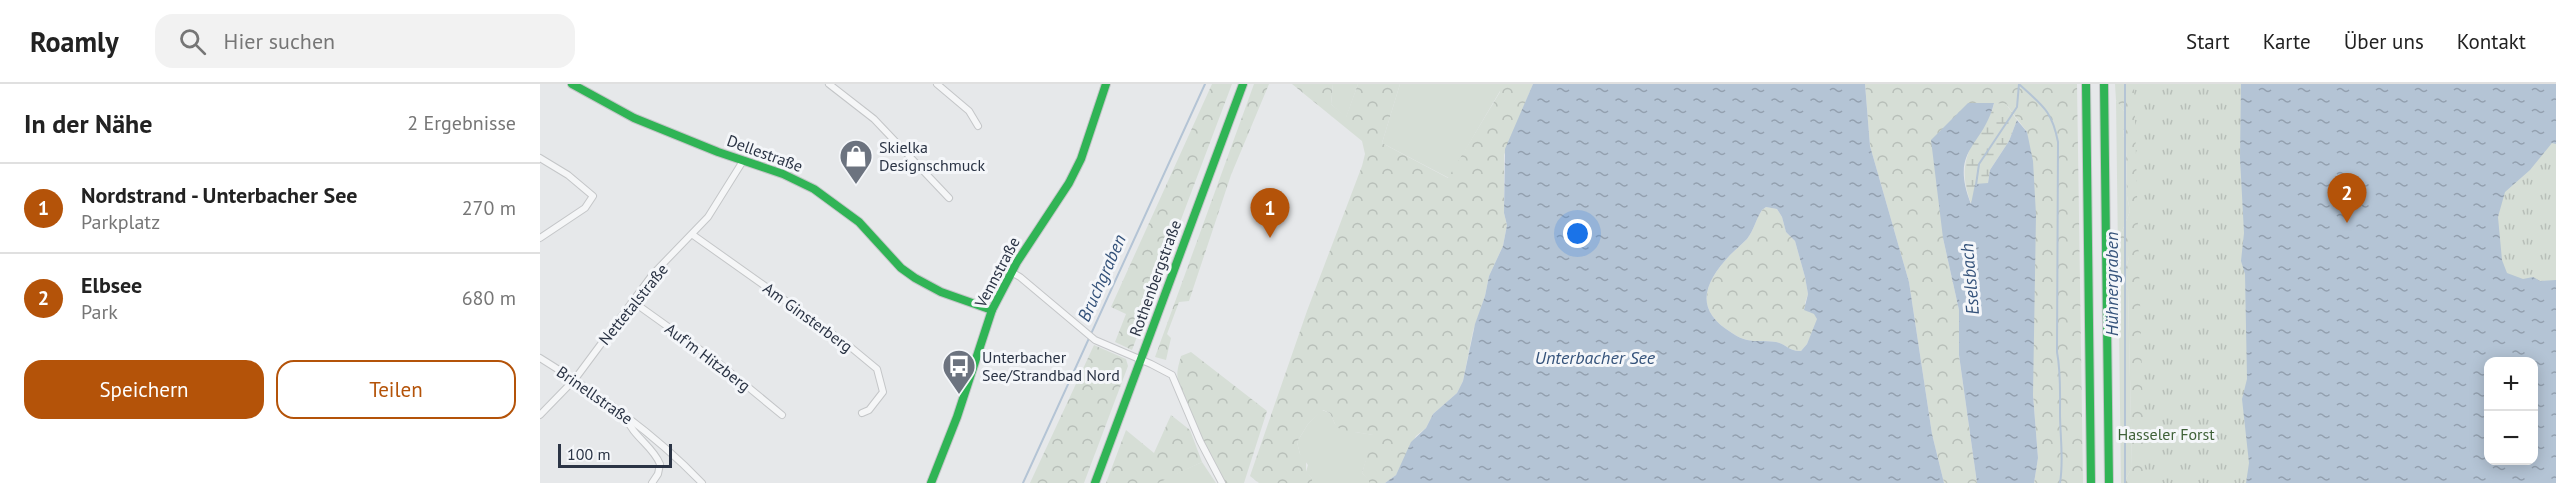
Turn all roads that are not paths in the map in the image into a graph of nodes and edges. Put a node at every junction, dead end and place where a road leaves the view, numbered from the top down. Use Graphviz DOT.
graph roads {
  1 [pos="572,84"];
  2 [pos="829,84"];
  3 [pos="937,84"];
  4 [pos="1106,84"];
  5 [pos="1244,84"];
  6 [pos="2085,84"];
  7 [pos="2104,84"];
  8 [pos="978,126"];
  9 [pos="540,158"];
  10 [pos="743,160"];
  11 [pos="599,190"];
  12 [pos="593,196"];
  13 [pos="949,198"];
  14 [pos="693,235"];
  15 [pos="540,238"];
  16 [pos="1011,272"];
  17 [pos="632,301"];
  18 [pos="992,310"];
  19 [pos="540,358"];
  20 [pos="1141,360"];
  21 [pos="575,379"];
  22 [pos="862,413"];
  23 [pos="540,415"];
  24 [pos="624,415"];
  25 [pos="782,415"];
  26 [pos="652,483"];
  27 [pos="702,483"];
  28 [pos="931,483"];
  29 [pos="1095,483"];
  30 [pos="1222,483"];
  31 [pos="2091,483"];
  32 [pos="2109,483"];
  1 -- 10 [label="main road, Dellestraße"];
  2 -- 13 [label="street"];
  3 -- 8 [label="street"];
  4 -- 16 [label="main road, Vennstraße"];
  5 -- 20 [label="main road, Rothenbergstraße"];
  6 -- 31 [label="main road"];
  7 -- 32 [label="main road"];
  9 -- 12 [label="street"];
  10 -- 14 [label="street, Nettetalstraße"];
  10 -- 18 [label="main road, Dellestraße"];
  11 -- 12 [label="street"];
  12 -- 15 [label="street"];
  14 -- 17 [label="street, Nettetalstraße"];
  14 -- 22 [label="street, Am Ginsterberg"];
  16 -- 18 [label="main road, Vennstraße"];
  16 -- 20 [label="street"];
  17 -- 21 [label="street, Nettetalstraße"];
  17 -- 25 [label="street, Auf'm Hitzberg"];
  18 -- 28 [label="main road, Vennstraße"];
  19 -- 21 [label="street, Brinellstraße"];
  20 -- 29 [label="main road, Rothenbergstraße"];
  20 -- 30 [label="street"];
  21 -- 23 [label="street, Nettetalstraße"];
  21 -- 24 [label="street, Brinellstraße"];
  24 -- 26 [label="street"];
  24 -- 27 [label="street, Brinellstraße"];
}
